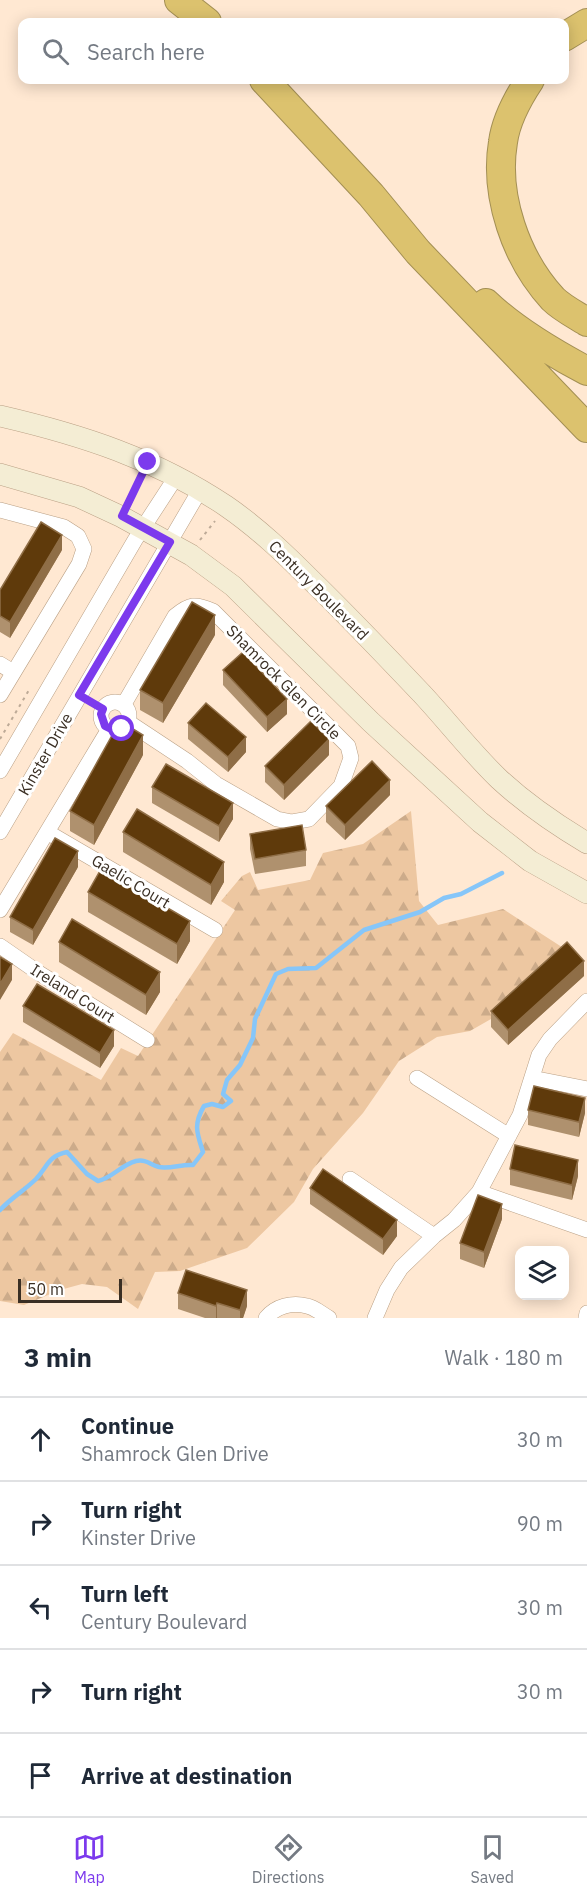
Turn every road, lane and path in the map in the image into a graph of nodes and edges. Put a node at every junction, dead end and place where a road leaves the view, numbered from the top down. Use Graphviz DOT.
graph roads {
  1 [pos="179,0"];
  2 [pos="202,18"];
  3 [pos="587,23"];
  4 [pos="569,34"];
  5 [pos="268,84"];
  6 [pos="527,84"];
  7 [pos="371,195"];
  8 [pos="587,322"];
  9 [pos="587,370"];
  10 [pos="0,416"];
  11 [pos="587,428"];
  12 [pos="148,462"];
  13 [pos="0,474"];
  14 [pos="176,477"];
  15 [pos="200,490"];
  16 [pos="227,507"];
  17 [pos="0,510"];
  18 [pos="122,516"];
  19 [pos="143,528"];
  20 [pos="170,542"];
  21 [pos="191,555"];
  22 [pos="7,668"];
  23 [pos="0,695"];
  24 [pos="79,695"];
  25 [pos="124,704"];
  26 [pos="103,709"];
  27 [pos="128,722"];
  28 [pos="109,729"];
  29 [pos="0,771"];
  30 [pos="47,831"];
  31 [pos="0,832"];
  32 [pos="587,843"];
  33 [pos="587,893"];
  34 [pos="0,910"];
  35 [pos="215,930"];
  36 [pos="0,946"];
  37 [pos="587,1002"];
  38 [pos="147,1040"];
  39 [pos="532,1077"];
  40 [pos="417,1078"];
  41 [pos="587,1089"];
  42 [pos="509,1136"];
  43 [pos="350,1179"];
  44 [pos="479,1192"];
  45 [pos="587,1230"];
  46 [pos="434,1236"];
  47 [pos="587,1313"];
  48 [pos="266,1318"];
  49 [pos="329,1318"];
  50 [pos="375,1318"];
  51 [pos="586,1318"];
  1 -- 2 [label="highway"];
  3 -- 4 [label="highway"];
  5 -- 7 [label="highway"];
  6 -- 8 [label="highway"];
  7 -- 9 [label="highway"];
  7 -- 11 [label="highway"];
  10 -- 12 [label="street, Century Boulevard"];
  12 -- 14 [label="street, Century Boulevard"];
  12 -- 18 [label="path"];
  13 -- 18 [label="street"];
  14 -- 15 [label="street, Century Boulevard"];
  14 -- 19 [label="street, Kinster Drive"];
  15 -- 16 [label="street, Century Boulevard"];
  15 -- 20 [label="street, Kinster Drive"];
  16 -- 21 [label="path"];
  16 -- 32 [label="street, Century Boulevard"];
  17 -- 22 [label="street"];
  18 -- 19 [label="street"];
  19 -- 20 [label="street"];
  19 -- 29 [label="street, Kinster Drive"];
  20 -- 21 [label="street"];
  20 -- 24 [label="street, Kinster Drive"];
  21 -- 33 [label="street"];
  22 -- 23 [label="street"];
  24 -- 26 [label="street"];
  24 -- 31 [label="street, Kinster Drive"];
  25 -- 26 [label="street"];
  25 -- 27 [label="street"];
  25 -- 27 [label="street, Shamrock Glen Circle"];
  26 -- 28 [label="street"];
  27 -- 28 [label="street"];
  28 -- 30 [label="street"];
  30 -- 34 [label="street"];
  30 -- 35 [label="street, Gaelic Court"];
  36 -- 38 [label="street, Ireland Court"];
  37 -- 39 [label="street"];
  39 -- 41 [label="street"];
  39 -- 42 [label="street"];
  40 -- 42 [label="street"];
  42 -- 44 [label="street"];
  43 -- 46 [label="street"];
  44 -- 45 [label="street"];
  44 -- 46 [label="street"];
  46 -- 50 [label="street"];
  47 -- 51 [label="street"];
  48 -- 49 [label="street"];
}
